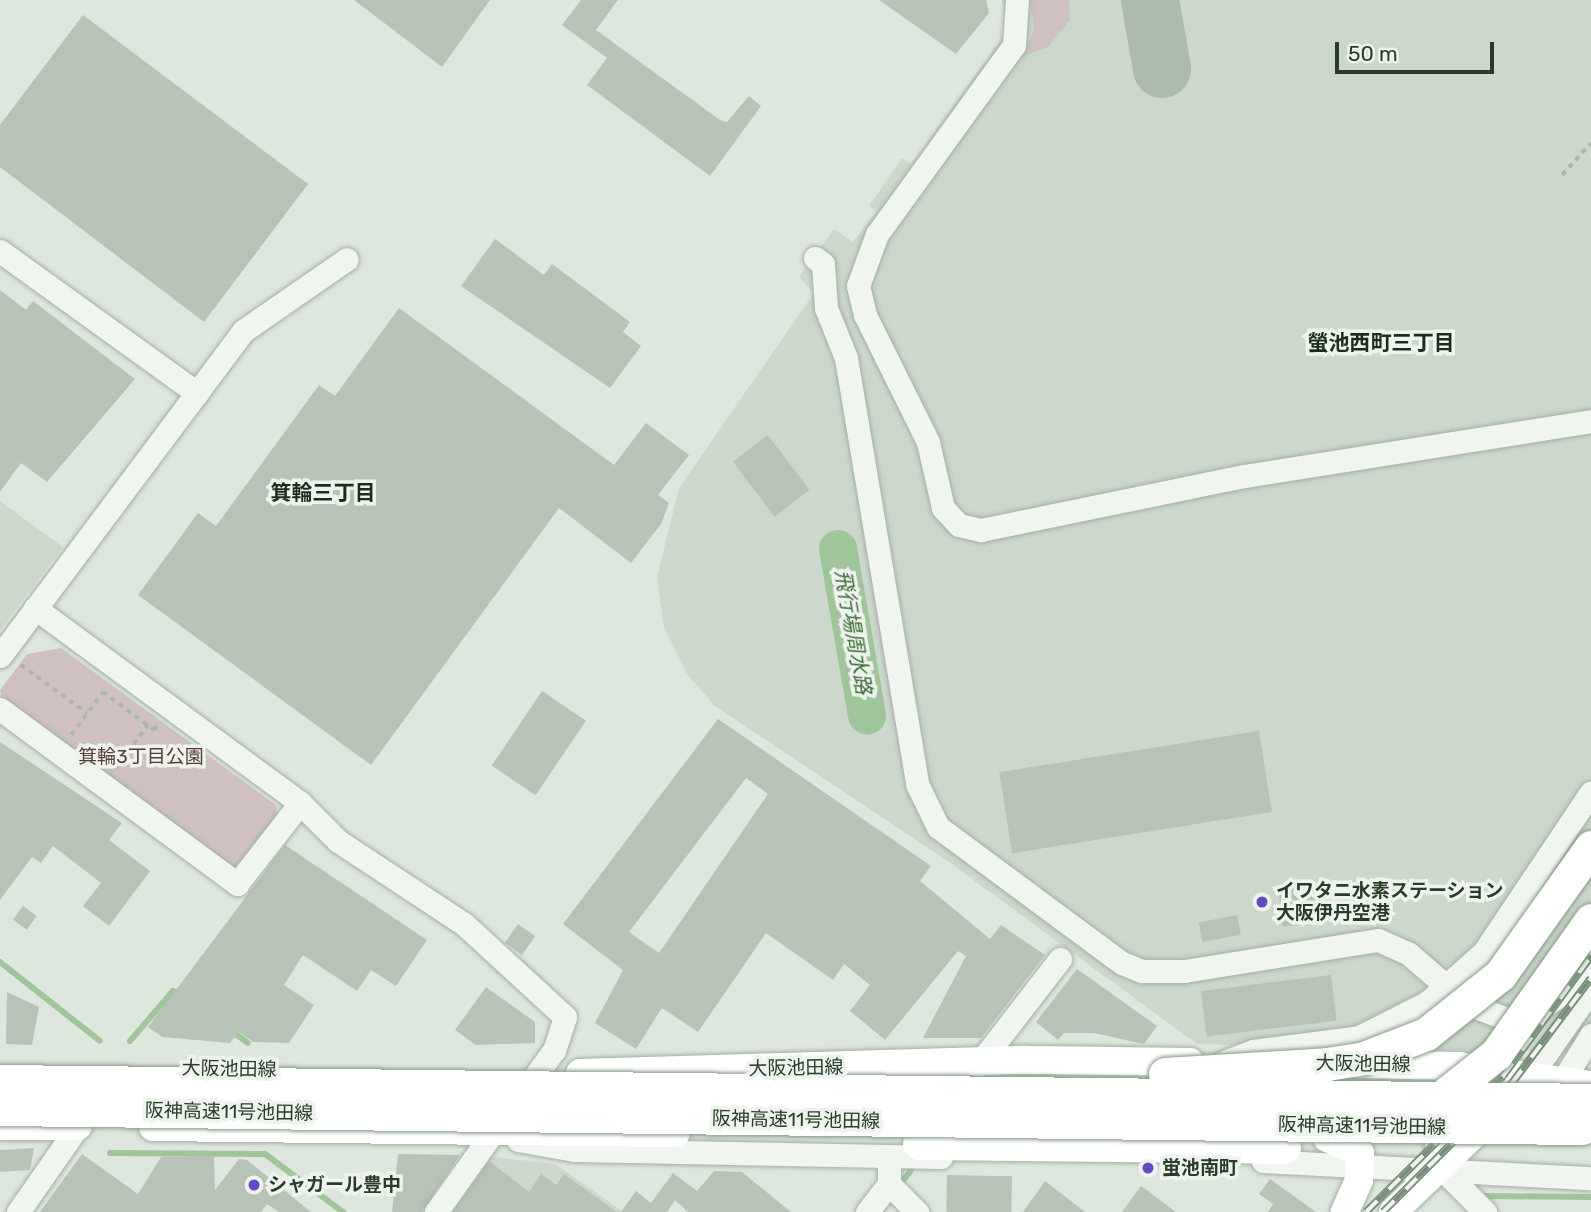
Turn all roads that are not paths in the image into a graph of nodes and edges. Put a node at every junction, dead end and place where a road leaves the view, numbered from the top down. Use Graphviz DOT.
graph roads {
  1 [pos="1017,0"];
  2 [pos="0,251"];
  3 [pos="815,258"];
  4 [pos="347,259"];
  5 [pos="197,393"];
  6 [pos="1591,421"];
  7 [pos="35,608"];
  8 [pos="8,659"];
  9 [pos="0,709"];
  10 [pos="1591,792"];
  11 [pos="299,803"];
  12 [pos="1591,847"];
  13 [pos="1591,920"];
  14 [pos="1060,959"];
  15 [pos="1477,959"];
  16 [pos="1591,974"];
  17 [pos="1447,987"];
  18 [pos="1591,989"];
  19 [pos="1475,1003"];
  20 [pos="1591,1035"];
  21 [pos="1027,1060"];
  22 [pos="1224,1062"];
  23 [pos="978,1065"];
  24 [pos="0,1066"];
  25 [pos="537,1073"];
  26 [pos="1532,1074"];
  27 [pos="1563,1080"];
  28 [pos="0,1081"];
  29 [pos="1591,1085"];
  30 [pos="855,1091"];
  31 [pos="0,1109"];
  32 [pos="479,1125"];
  33 [pos="0,1126"];
  34 [pos="78,1126"];
  35 [pos="1589,1126"];
  36 [pos="1326,1138"];
  37 [pos="1450,1149"];
  38 [pos="889,1157"];
  39 [pos="1362,1163"];
  40 [pos="1591,1178"];
  41 [pos="888,1184"];
  42 [pos="18,1212"];
  43 [pos="436,1212"];
  44 [pos="867,1212"];
  45 [pos="917,1212"];
  46 [pos="1345,1212"];
  47 [pos="1393,1212"];
  48 [pos="1485,1212"];
  1 -- 6 [label="street"];
  2 -- 5 [label="street"];
  3 -- 17 [label="street"];
  4 -- 5 [label="street"];
  5 -- 7 [label="street"];
  7 -- 8 [label="street"];
  7 -- 11 [label="street"];
  9 -- 11 [label="street"];
  10 -- 15 [label="street"];
  11 -- 25 [label="street"];
  12 -- 30 [label="highway, bridge"];
  13 -- 32 [label="highway, bridge"];
  14 -- 23 [label="street"];
  15 -- 17 [label="street"];
  15 -- 19 [label="street"];
  16 -- 19 [label="street"];
  17 -- 19 [label="street"];
  17 -- 22 [label="street"];
  18 -- 26 [label="street"];
  20 -- 27 [label="street"];
  21 -- 22 [label="main road, 大阪池田線"];
  21 -- 23 [label="main road, 大阪池田線"];
  21 -- 37 [label="main road"];
  22 -- 26 [label="main road, 大阪池田線"];
  23 -- 25 [label="main road, 大阪池田線"];
  24 -- 25 [label="main road, 大阪池田線"];
  25 -- 32 [label="street"];
  26 -- 27 [label="main road, 大阪池田線"];
  26 -- 37 [label="main road"];
  27 -- 29 [label="main road, 大阪池田線"];
  28 -- 30 [label="highway, 阪神高速11号池田線, bridge"];
  30 -- 35 [label="highway, 阪神高速11号池田線, bridge"];
  31 -- 32 [label="highway, 阪神高速11号池田線, bridge"];
  32 -- 34 [label="main road"];
  32 -- 35 [label="highway, 阪神高速11号池田線, bridge"];
  32 -- 36 [label="main road"];
  32 -- 38 [label="street"];
  32 -- 43 [label="street"];
  33 -- 34 [label="main road"];
  34 -- 42 [label="street"];
  35 -- 37 [label="main road"];
  36 -- 37 [label="main road"];
  36 -- 39 [label="main road"];
  37 -- 39 [label="street"];
  37 -- 40 [label="street"];
  37 -- 47 [label="main road"];
  37 -- 48 [label="street"];
  38 -- 39 [label="street"];
  38 -- 41 [label="street"];
  39 -- 46 [label="main road"];
  41 -- 44 [label="street"];
  41 -- 45 [label="street"];
}
